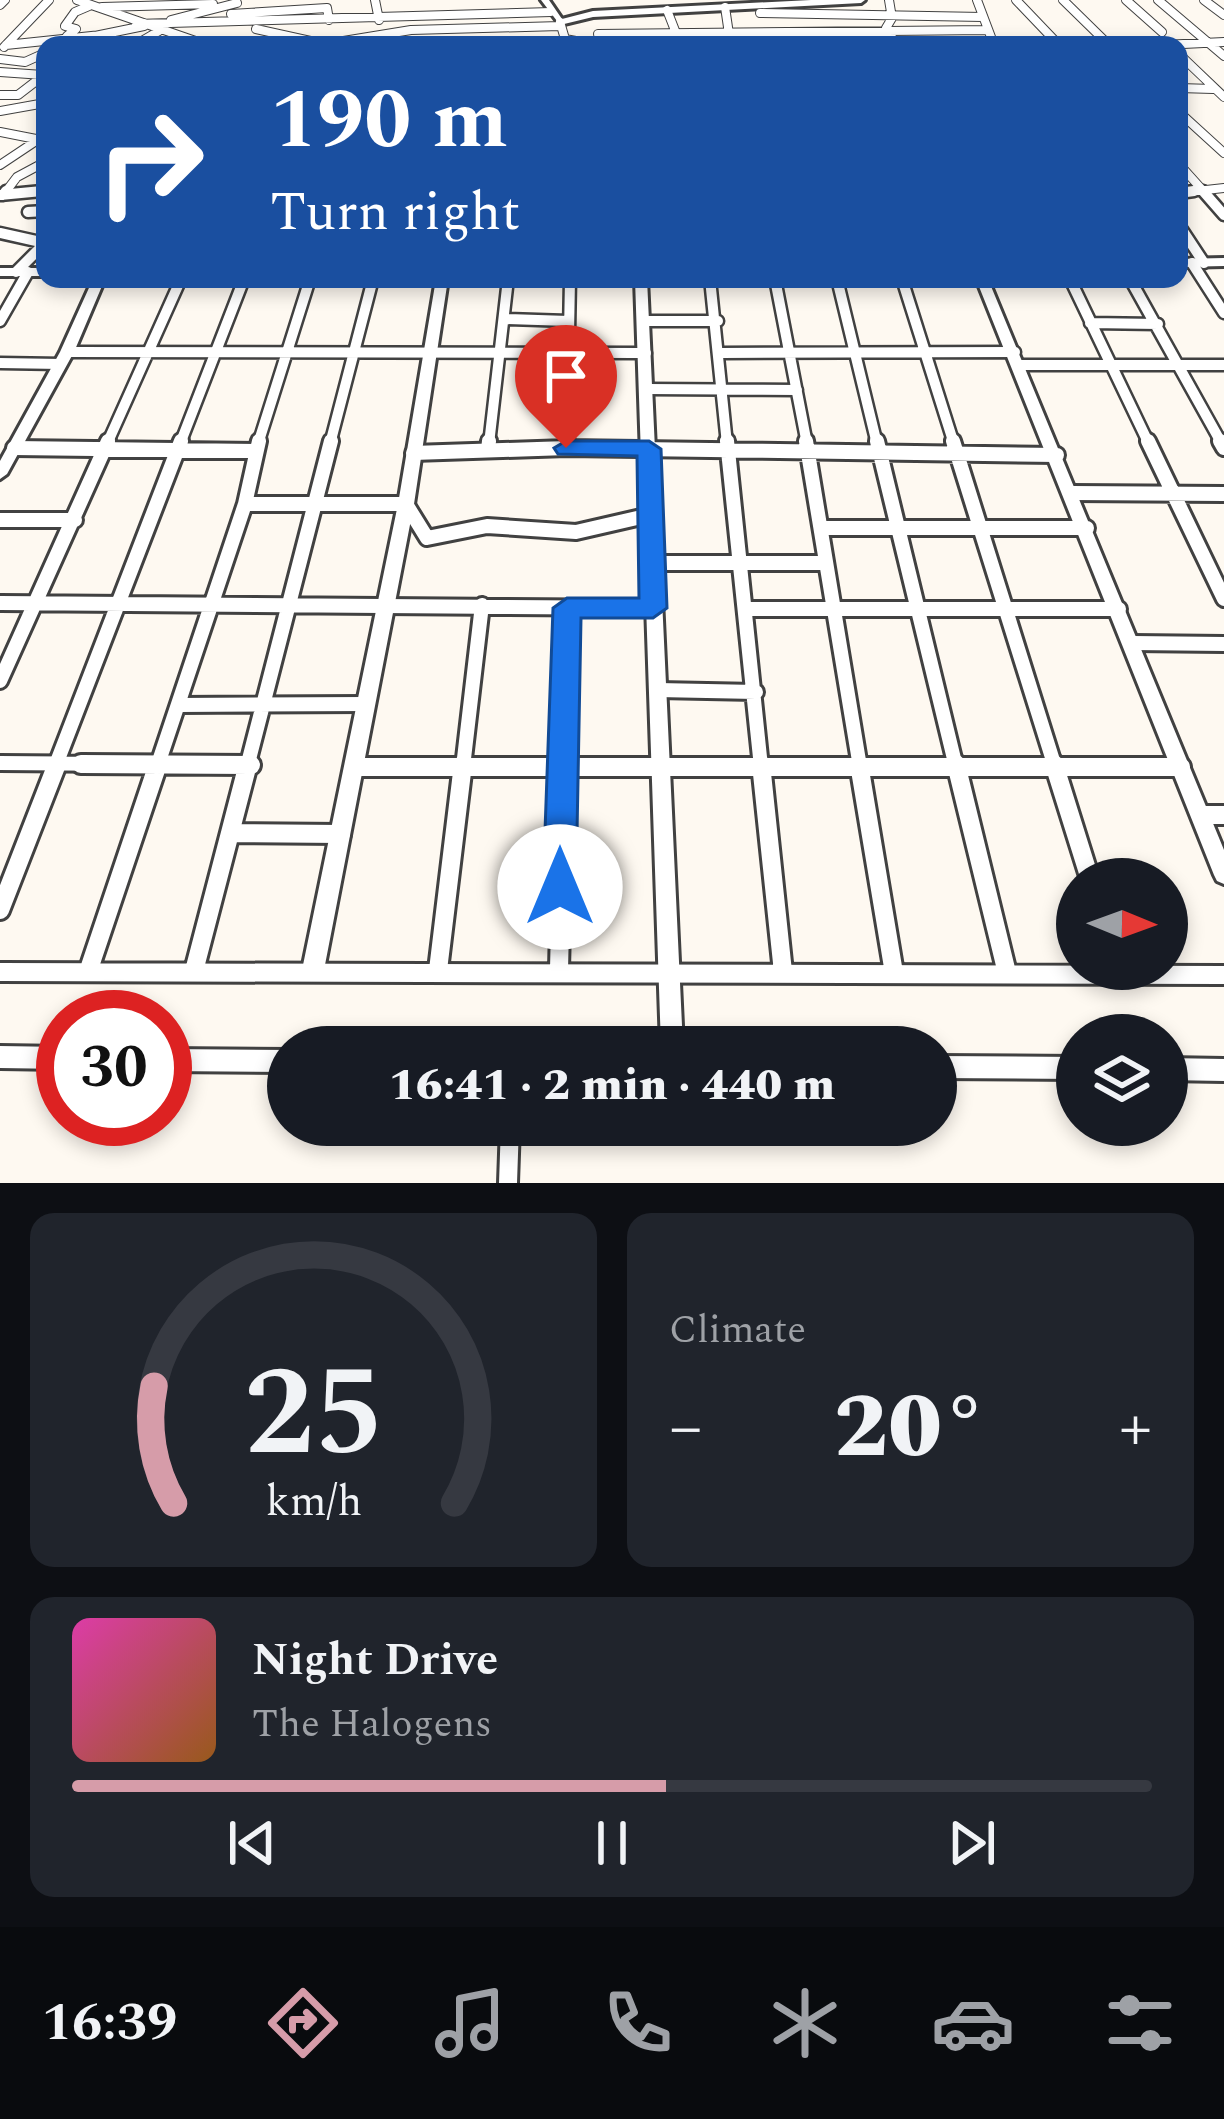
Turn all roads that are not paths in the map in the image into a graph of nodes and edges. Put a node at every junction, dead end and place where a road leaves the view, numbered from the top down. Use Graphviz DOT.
graph roads {
  1 [pos="49,0"];
  2 [pos="76,0"];
  3 [pos="116,0"];
  4 [pos="375,0"];
  5 [pos="407,0"];
  6 [pos="496,0"];
  7 [pos="545,0"];
  8 [pos="861,0"];
  9 [pos="889,0"];
  10 [pos="976,0"];
  11 [pos="1016,0"];
  12 [pos="1063,0"];
  13 [pos="1126,0"];
  14 [pos="1159,0"];
  15 [pos="1204,0"];
  16 [pos="819,1"];
  17 [pos="236,2"];
  18 [pos="774,2"];
  19 [pos="151,3"];
  20 [pos="935,3"];
  21 [pos="213,4"];
  22 [pos="795,4"];
  23 [pos="286,5"];
  24 [pos="682,5"];
  25 [pos="633,6"];
  26 [pos="92,7"];
  27 [pos="725,7"];
  28 [pos="667,10"];
  29 [pos="757,10"];
  30 [pos="551,12"];
  31 [pos="499,13"];
  32 [pos="231,14"];
  33 [pos="801,14"];
  34 [pos="1224,15"];
  35 [pos="945,17"];
  36 [pos="983,17"];
  37 [pos="406,18"];
  38 [pos="892,18"];
  39 [pos="329,20"];
  40 [pos="379,20"];
  41 [pos="560,24"];
  42 [pos="216,25"];
  43 [pos="239,25"];
  44 [pos="148,26"];
  45 [pos="506,27"];
  46 [pos="928,27"];
  47 [pos="886,28"];
  48 [pos="940,28"];
  49 [pos="444,29"];
  50 [pos="814,30"];
  51 [pos="988,30"];
  52 [pos="0,32"];
  53 [pos="391,32"];
  54 [pos="1162,32"];
  55 [pos="17,33"];
  56 [pos="676,33"];
  57 [pos="598,34"];
  58 [pos="729,34"];
  59 [pos="101,35"];
  60 [pos="773,35"];
  61 [pos="66,36"];
  62 [pos="91,36"];
  63 [pos="141,36"];
  64 [pos="179,36"];
  65 [pos="289,36"];
  66 [pos="369,36"];
  67 [pos="391,36"];
  68 [pos="435,36"];
  69 [pos="506,36"];
  70 [pos="563,36"];
  71 [pos="680,36"];
  72 [pos="818,36"];
  73 [pos="891,36"];
  74 [pos="935,36"];
  75 [pos="990,36"];
  76 [pos="1050,36"];
  77 [pos="1100,36"];
  78 [pos="1224,42"];
  79 [pos="36,43"];
  80 [pos="1209,43"];
  81 [pos="1188,44"];
  82 [pos="3,48"];
  83 [pos="1224,56"];
  84 [pos="36,57"];
  85 [pos="1188,63"];
  86 [pos="0,72"];
  87 [pos="36,74"];
  88 [pos="36,81"];
  89 [pos="1224,84"];
  90 [pos="1211,87"];
  91 [pos="1188,88"];
  92 [pos="0,95"];
  93 [pos="1224,97"];
  94 [pos="36,105"];
  95 [pos="0,111"];
  96 [pos="1188,121"];
  97 [pos="1188,130"];
  98 [pos="1198,130"];
  99 [pos="0,132"];
  100 [pos="1224,134"];
  101 [pos="36,136"];
  102 [pos="36,140"];
  103 [pos="1224,153"];
  104 [pos="0,165"];
  105 [pos="36,167"];
  106 [pos="1188,174"];
  107 [pos="1224,188"];
  108 [pos="1204,191"];
  109 [pos="36,192"];
  110 [pos="1188,192"];
  111 [pos="2,195"];
  112 [pos="28,212"];
  113 [pos="36,212"];
  114 [pos="1224,215"];
  115 [pos="0,233"];
  116 [pos="36,241"];
  117 [pos="36,254"];
  118 [pos="1224,262"];
  119 [pos="1192,263"];
  120 [pos="0,272"];
  121 [pos="22,272"];
  122 [pos="36,272"];
  123 [pos="95,288"];
  124 [pos="178,288"];
  125 [pos="241,288"];
  126 [pos="308,288"];
  127 [pos="371,288"];
  128 [pos="440,288"];
  129 [pos="508,288"];
  130 [pos="570,288"];
  131 [pos="642,288"];
  132 [pos="712,288"];
  133 [pos="777,288"];
  134 [pos="841,288"];
  135 [pos="905,288"];
  136 [pos="986,288"];
  137 [pos="1074,288"];
  138 [pos="1136,288"];
  139 [pos="1224,314"];
  140 [pos="506,319"];
  141 [pos="0,320"];
  142 [pos="568,321"];
  143 [pos="646,321"];
  144 [pos="718,321"];
  145 [pos="1090,323"];
  146 [pos="1158,324"];
  147 [pos="219,351"];
  148 [pos="290,351"];
  149 [pos="430,351"];
  150 [pos="566,351"];
  151 [pos="153,352"];
  152 [pos="358,352"];
  153 [pos="859,352"];
  154 [pos="928,352"];
  155 [pos="501,353"];
  156 [pos="646,353"];
  157 [pos="722,353"];
  158 [pos="792,355"];
  159 [pos="64,358"];
  160 [pos="1018,358"];
  161 [pos="0,363"];
  162 [pos="1111,364"];
  163 [pos="1180,364"];
  164 [pos="1224,364"];
  165 [pos="647,388"];
  166 [pos="723,388"];
  167 [pos="797,390"];
  168 [pos="14,448"];
  169 [pos="566,448"];
  170 [pos="1224,448"];
  171 [pos="107,449"];
  172 [pos="649,449"];
  173 [pos="181,450"];
  174 [pos="488,450"];
  175 [pos="256,451"];
  176 [pos="413,453"];
  177 [pos="729,453"];
  178 [pos="808,454"];
  179 [pos="884,454"];
  180 [pos="959,454"];
  181 [pos="1057,455"];
  182 [pos="0,474"];
  183 [pos="1072,493"];
  184 [pos="1172,494"];
  185 [pos="1224,494"];
  186 [pos="319,503"];
  187 [pos="245,504"];
  188 [pos="406,504"];
  189 [pos="650,515"];
  190 [pos="0,520"];
  191 [pos="75,520"];
  192 [pos="981,526"];
  193 [pos="901,527"];
  194 [pos="821,528"];
  195 [pos="1087,528"];
  196 [pos="651,563"];
  197 [pos="741,563"];
  198 [pos="823,563"];
  199 [pos="1224,599"];
  200 [pos="0,603"];
  201 [pos="36,603"];
  202 [pos="122,603"];
  203 [pos="211,603"];
  204 [pos="293,603"];
  205 [pos="385,603"];
  206 [pos="482,605"];
  207 [pos="567,608"];
  208 [pos="653,608"];
  209 [pos="1007,608"];
  210 [pos="747,609"];
  211 [pos="835,609"];
  212 [pos="921,609"];
  213 [pos="1119,609"];
  214 [pos="1133,643"];
  215 [pos="1224,644"];
  216 [pos="0,681"];
  217 [pos="658,690"];
  218 [pos="755,692"];
  219 [pos="367,704"];
  220 [pos="179,705"];
  221 [pos="266,705"];
  222 [pos="0,763"];
  223 [pos="158,764"];
  224 [pos="251,765"];
  225 [pos="560,765"];
  226 [pos="59,766"];
  227 [pos="662,766"];
  228 [pos="764,766"];
  229 [pos="1056,766"];
  230 [pos="1181,766"];
  231 [pos="355,767"];
  232 [pos="861,767"];
  233 [pos="960,767"];
  234 [pos="465,768"];
  235 [pos="1201,815"];
  236 [pos="1224,815"];
  237 [pos="232,833"];
  238 [pos="341,834"];
  239 [pos="1084,858"];
  240 [pos="1224,874"];
  241 [pos="0,910"];
  242 [pos="560,969"];
  243 [pos="194,970"];
  244 [pos="314,970"];
  245 [pos="438,970"];
  246 [pos="666,971"];
  247 [pos="0,972"];
  248 [pos="88,972"];
  249 [pos="783,972"];
  250 [pos="1056,972"];
  251 [pos="894,973"];
  252 [pos="1007,973"];
  253 [pos="1188,973"];
  254 [pos="1224,974"];
  255 [pos="670,1026"];
  256 [pos="0,1057"];
  257 [pos="36,1058"];
  258 [pos="192,1060"];
  259 [pos="267,1061"];
  260 [pos="957,1067"];
  261 [pos="1056,1069"];
  262 [pos="1188,1070"];
  263 [pos="1224,1070"];
  264 [pos="509,1146"];
  265 [pos="508,1183"];
  1 -- 55 [label="street"];
  2 -- 26 [label="street"];
  3 -- 26 [label="street"];
  4 -- 40 [label="street"];
  5 -- 37 [label="street"];
  6 -- 31 [label="street"];
  7 -- 30 [label="street"];
  8 -- 16 [label="street"];
  9 -- 38 [label="street"];
  10 -- 36 [label="street"];
  11 -- 76 [label="street"];
  12 -- 77 [label="street"];
  13 -- 54 [label="street"];
  14 -- 80 [label="street"];
  15 -- 34 [label="street"];
  16 -- 22 [label="street"];
  17 -- 21 [label="street"];
  17 -- 32 [label="street"];
  18 -- 22 [label="street"];
  18 -- 29 [label="street"];
  19 -- 21 [label="street"];
  19 -- 26 [label="street"];
  20 -- 35 [label="street"];
  21 -- 44 [label="street"];
  22 -- 33 [label="street"];
  23 -- 32 [label="street"];
  23 -- 39 [label="street"];
  24 -- 27 [label="street"];
  24 -- 28 [label="street"];
  25 -- 28 [label="street"];
  25 -- 41 [label="street"];
  26 -- 44 [label="street"];
  26 -- 61 [label="street"];
  27 -- 29 [label="street"];
  27 -- 58 [label="street"];
  28 -- 56 [label="street"];
  29 -- 33 [label="street"];
  29 -- 60 [label="street"];
  30 -- 31 [label="street"];
  30 -- 41 [label="street"];
  31 -- 37 [label="street"];
  32 -- 42 [label="street"];
  33 -- 38 [label="street"];
  33 -- 50 [label="street"];
  35 -- 36 [label="street"];
  35 -- 38 [label="street"];
  35 -- 48 [label="street"];
  36 -- 51 [label="street"];
  37 -- 40 [label="street"];
  38 -- 47 [label="street"];
  39 -- 40 [label="street"];
  39 -- 43 [label="street"];
  41 -- 45 [label="street"];
  41 -- 70 [label="street"];
  42 -- 43 [label="street"];
  42 -- 44 [label="street"];
  43 -- 65 [label="street"];
  44 -- 59 [label="street"];
  44 -- 63 [label="street"];
  44 -- 64 [label="street"];
  45 -- 49 [label="street"];
  45 -- 69 [label="street"];
  46 -- 47 [label="street"];
  46 -- 48 [label="street"];
  46 -- 74 [label="street"];
  47 -- 50 [label="street"];
  47 -- 73 [label="street"];
  48 -- 51 [label="street"];
  49 -- 53 [label="street"];
  49 -- 68 [label="street"];
  50 -- 60 [label="street"];
  50 -- 72 [label="street"];
  51 -- 75 [label="street"];
  52 -- 55 [label="street"];
  53 -- 66 [label="street"];
  53 -- 67 [label="street"];
  55 -- 82 [label="street"];
  56 -- 57 [label="street"];
  56 -- 58 [label="street"];
  56 -- 71 [label="street"];
  58 -- 60 [label="street"];
  59 -- 62 [label="street"];
  78 -- 80 [label="street"];
  79 -- 82 [label="street"];
  80 -- 81 [label="street"];
  80 -- 83 [label="street"];
  82 -- 84 [label="street"];
  85 -- 90 [label="street"];
  86 -- 87 [label="street"];
  88 -- 92 [label="street"];
  89 -- 90 [label="street"];
  90 -- 91 [label="street"];
  90 -- 93 [label="street"];
  94 -- 95 [label="street"];
  96 -- 98 [label="street"];
  97 -- 98 [label="street"];
  98 -- 100 [label="street"];
  98 -- 103 [label="street"];
  99 -- 101 [label="street"];
  102 -- 104 [label="street"];
  105 -- 111 [label="street"];
  106 -- 108 [label="street"];
  107 -- 108 [label="street"];
  108 -- 110 [label="street"];
  108 -- 114 [label="street"];
  109 -- 111 [label="street"];
  112 -- 113 [label="street"];
  115 -- 116 [label="street"];
  117 -- 121 [label="street"];
  118 -- 119 [label="street"];
  119 -- 139 [label="street"];
  120 -- 121 [label="street"];
  121 -- 122 [label="street"];
  121 -- 141 [label="street"];
  123 -- 159 [label="street"];
  124 -- 151 [label="street"];
  125 -- 147 [label="street"];
  126 -- 148 [label="street"];
  127 -- 152 [label="street"];
  128 -- 149 [label="street"];
  129 -- 140 [label="street"];
  130 -- 142 [label="street"];
  131 -- 143 [label="street"];
  132 -- 144 [label="street"];
  133 -- 158 [label="street"];
  134 -- 153 [label="street"];
  135 -- 154 [label="street"];
  136 -- 160 [label="street"];
  137 -- 145 [label="street"];
  138 -- 146 [label="street"];
  140 -- 142 [label="street"];
  140 -- 155 [label="street"];
  142 -- 150 [label="street"];
  143 -- 144 [label="street"];
  143 -- 156 [label="street"];
  144 -- 157 [label="street"];
  145 -- 146 [label="street"];
  145 -- 162 [label="street"];
  146 -- 163 [label="street"];
  147 -- 148 [label="street"];
  147 -- 151 [label="street"];
  147 -- 173 [label="street"];
  148 -- 152 [label="street"];
  148 -- 175 [label="street"];
  149 -- 152 [label="street"];
  149 -- 155 [label="street"];
  149 -- 176 [label="street"];
  150 -- 155 [label="street"];
  150 -- 156 [label="street"];
  150 -- 169 [label="street"];
  151 -- 159 [label="street"];
  151 -- 171 [label="street"];
  152 -- 186 [label="street"];
  153 -- 154 [label="street"];
  153 -- 158 [label="street"];
  153 -- 179 [label="street"];
  154 -- 160 [label="street"];
  154 -- 180 [label="street"];
  155 -- 174 [label="street"];
  156 -- 165 [label="street"];
  157 -- 158 [label="street"];
  157 -- 166 [label="street"];
  158 -- 167 [label="street"];
  159 -- 161 [label="street"];
  159 -- 168 [label="street"];
  160 -- 162 [label="street"];
  160 -- 181 [label="street"];
  162 -- 163 [label="street"];
  162 -- 184 [label="street"];
  163 -- 164 [label="street"];
  163 -- 170 [label="street"];
  165 -- 166 [label="street"];
  165 -- 172 [label="street"];
  166 -- 167 [label="street"];
  166 -- 177 [label="street"];
  167 -- 178 [label="street"];
  168 -- 171 [label="street"];
  168 -- 182 [label="street"];
  169 -- 172 [label="street"];
  169 -- 174 [label="street"];
  171 -- 173 [label="street"];
  171 -- 191 [label="street"];
  172 -- 177 [label="street"];
  172 -- 189 [label="street"];
  173 -- 175 [label="street"];
  173 -- 202 [label="street"];
  174 -- 176 [label="street"];
  175 -- 187 [label="street"];
  176 -- 188 [label="street"];
  177 -- 178 [label="street"];
  177 -- 197 [label="street"];
  178 -- 179 [label="street"];
  178 -- 194 [label="street"];
  179 -- 180 [label="street"];
  179 -- 193 [label="street"];
  180 -- 181 [label="street"];
  180 -- 192 [label="street"];
  181 -- 183 [label="street"];
  183 -- 184 [label="street"];
  183 -- 195 [label="street"];
  184 -- 185 [label="street"];
  184 -- 199 [label="street"];
  186 -- 187 [label="street"];
  186 -- 188 [label="street"];
  186 -- 204 [label="street"];
  187 -- 203 [label="street"];
  188 -- 189 [label="street"];
  188 -- 205 [label="street"];
  189 -- 196 [label="street"];
  190 -- 191 [label="street"];
  191 -- 201 [label="street"];
  192 -- 193 [label="street"];
  192 -- 195 [label="street"];
  192 -- 209 [label="street"];
  193 -- 194 [label="street"];
  193 -- 212 [label="street"];
  194 -- 198 [label="street"];
  195 -- 213 [label="street"];
  196 -- 197 [label="street"];
  196 -- 208 [label="street"];
  197 -- 198 [label="street"];
  197 -- 210 [label="street"];
  198 -- 211 [label="street"];
  200 -- 201 [label="street"];
  201 -- 202 [label="street"];
  201 -- 216 [label="street"];
  202 -- 203 [label="street"];
  202 -- 226 [label="street"];
  203 -- 204 [label="street"];
  203 -- 220 [label="street"];
  204 -- 205 [label="street"];
  204 -- 221 [label="street"];
  205 -- 206 [label="street"];
  205 -- 219 [label="street"];
  206 -- 207 [label="street"];
  206 -- 234 [label="street"];
  207 -- 208 [label="street"];
  207 -- 225 [label="street"];
  208 -- 217 [label="street"];
  209 -- 212 [label="street"];
  209 -- 213 [label="street"];
  209 -- 229 [label="street"];
  210 -- 211 [label="street"];
  210 -- 218 [label="street"];
  211 -- 212 [label="street"];
  211 -- 232 [label="street"];
  212 -- 233 [label="street"];
  213 -- 214 [label="street"];
  214 -- 215 [label="street"];
  214 -- 230 [label="street"];
  217 -- 218 [label="street"];
  217 -- 227 [label="street"];
  218 -- 228 [label="street"];
  219 -- 221 [label="street"];
  219 -- 231 [label="street"];
  220 -- 221 [label="street"];
  220 -- 223 [label="street"];
  221 -- 224 [label="street"];
  222 -- 226 [label="street"];
  223 -- 224 [label="street"];
  223 -- 226 [label="street"];
  223 -- 248 [label="street"];
  224 -- 237 [label="street"];
  225 -- 227 [label="street"];
  225 -- 234 [label="street"];
  225 -- 242 [label="street"];
  226 -- 241 [label="street"];
  227 -- 228 [label="street"];
  227 -- 246 [label="street"];
  228 -- 232 [label="street"];
  228 -- 249 [label="street"];
  229 -- 230 [label="street"];
  229 -- 233 [label="street"];
  229 -- 239 [label="street"];
  230 -- 235 [label="street"];
  231 -- 234 [label="street"];
  231 -- 238 [label="street"];
  232 -- 233 [label="street"];
  232 -- 251 [label="street"];
  233 -- 252 [label="street"];
  234 -- 245 [label="street"];
  235 -- 236 [label="street"];
  235 -- 240 [label="street"];
  237 -- 238 [label="street"];
  237 -- 243 [label="street"];
  238 -- 244 [label="street"];
  242 -- 245 [label="street"];
  242 -- 246 [label="street"];
  243 -- 244 [label="street"];
  243 -- 248 [label="street"];
  244 -- 245 [label="street"];
  246 -- 249 [label="street"];
  246 -- 255 [label="street"];
  247 -- 248 [label="street"];
  249 -- 251 [label="street"];
  250 -- 252 [label="street"];
  251 -- 252 [label="street"];
  253 -- 254 [label="street"];
  256 -- 257 [label="street"];
  258 -- 259 [label="street"];
  260 -- 261 [label="street"];
  262 -- 263 [label="street"];
  264 -- 265 [label="street"];
}
